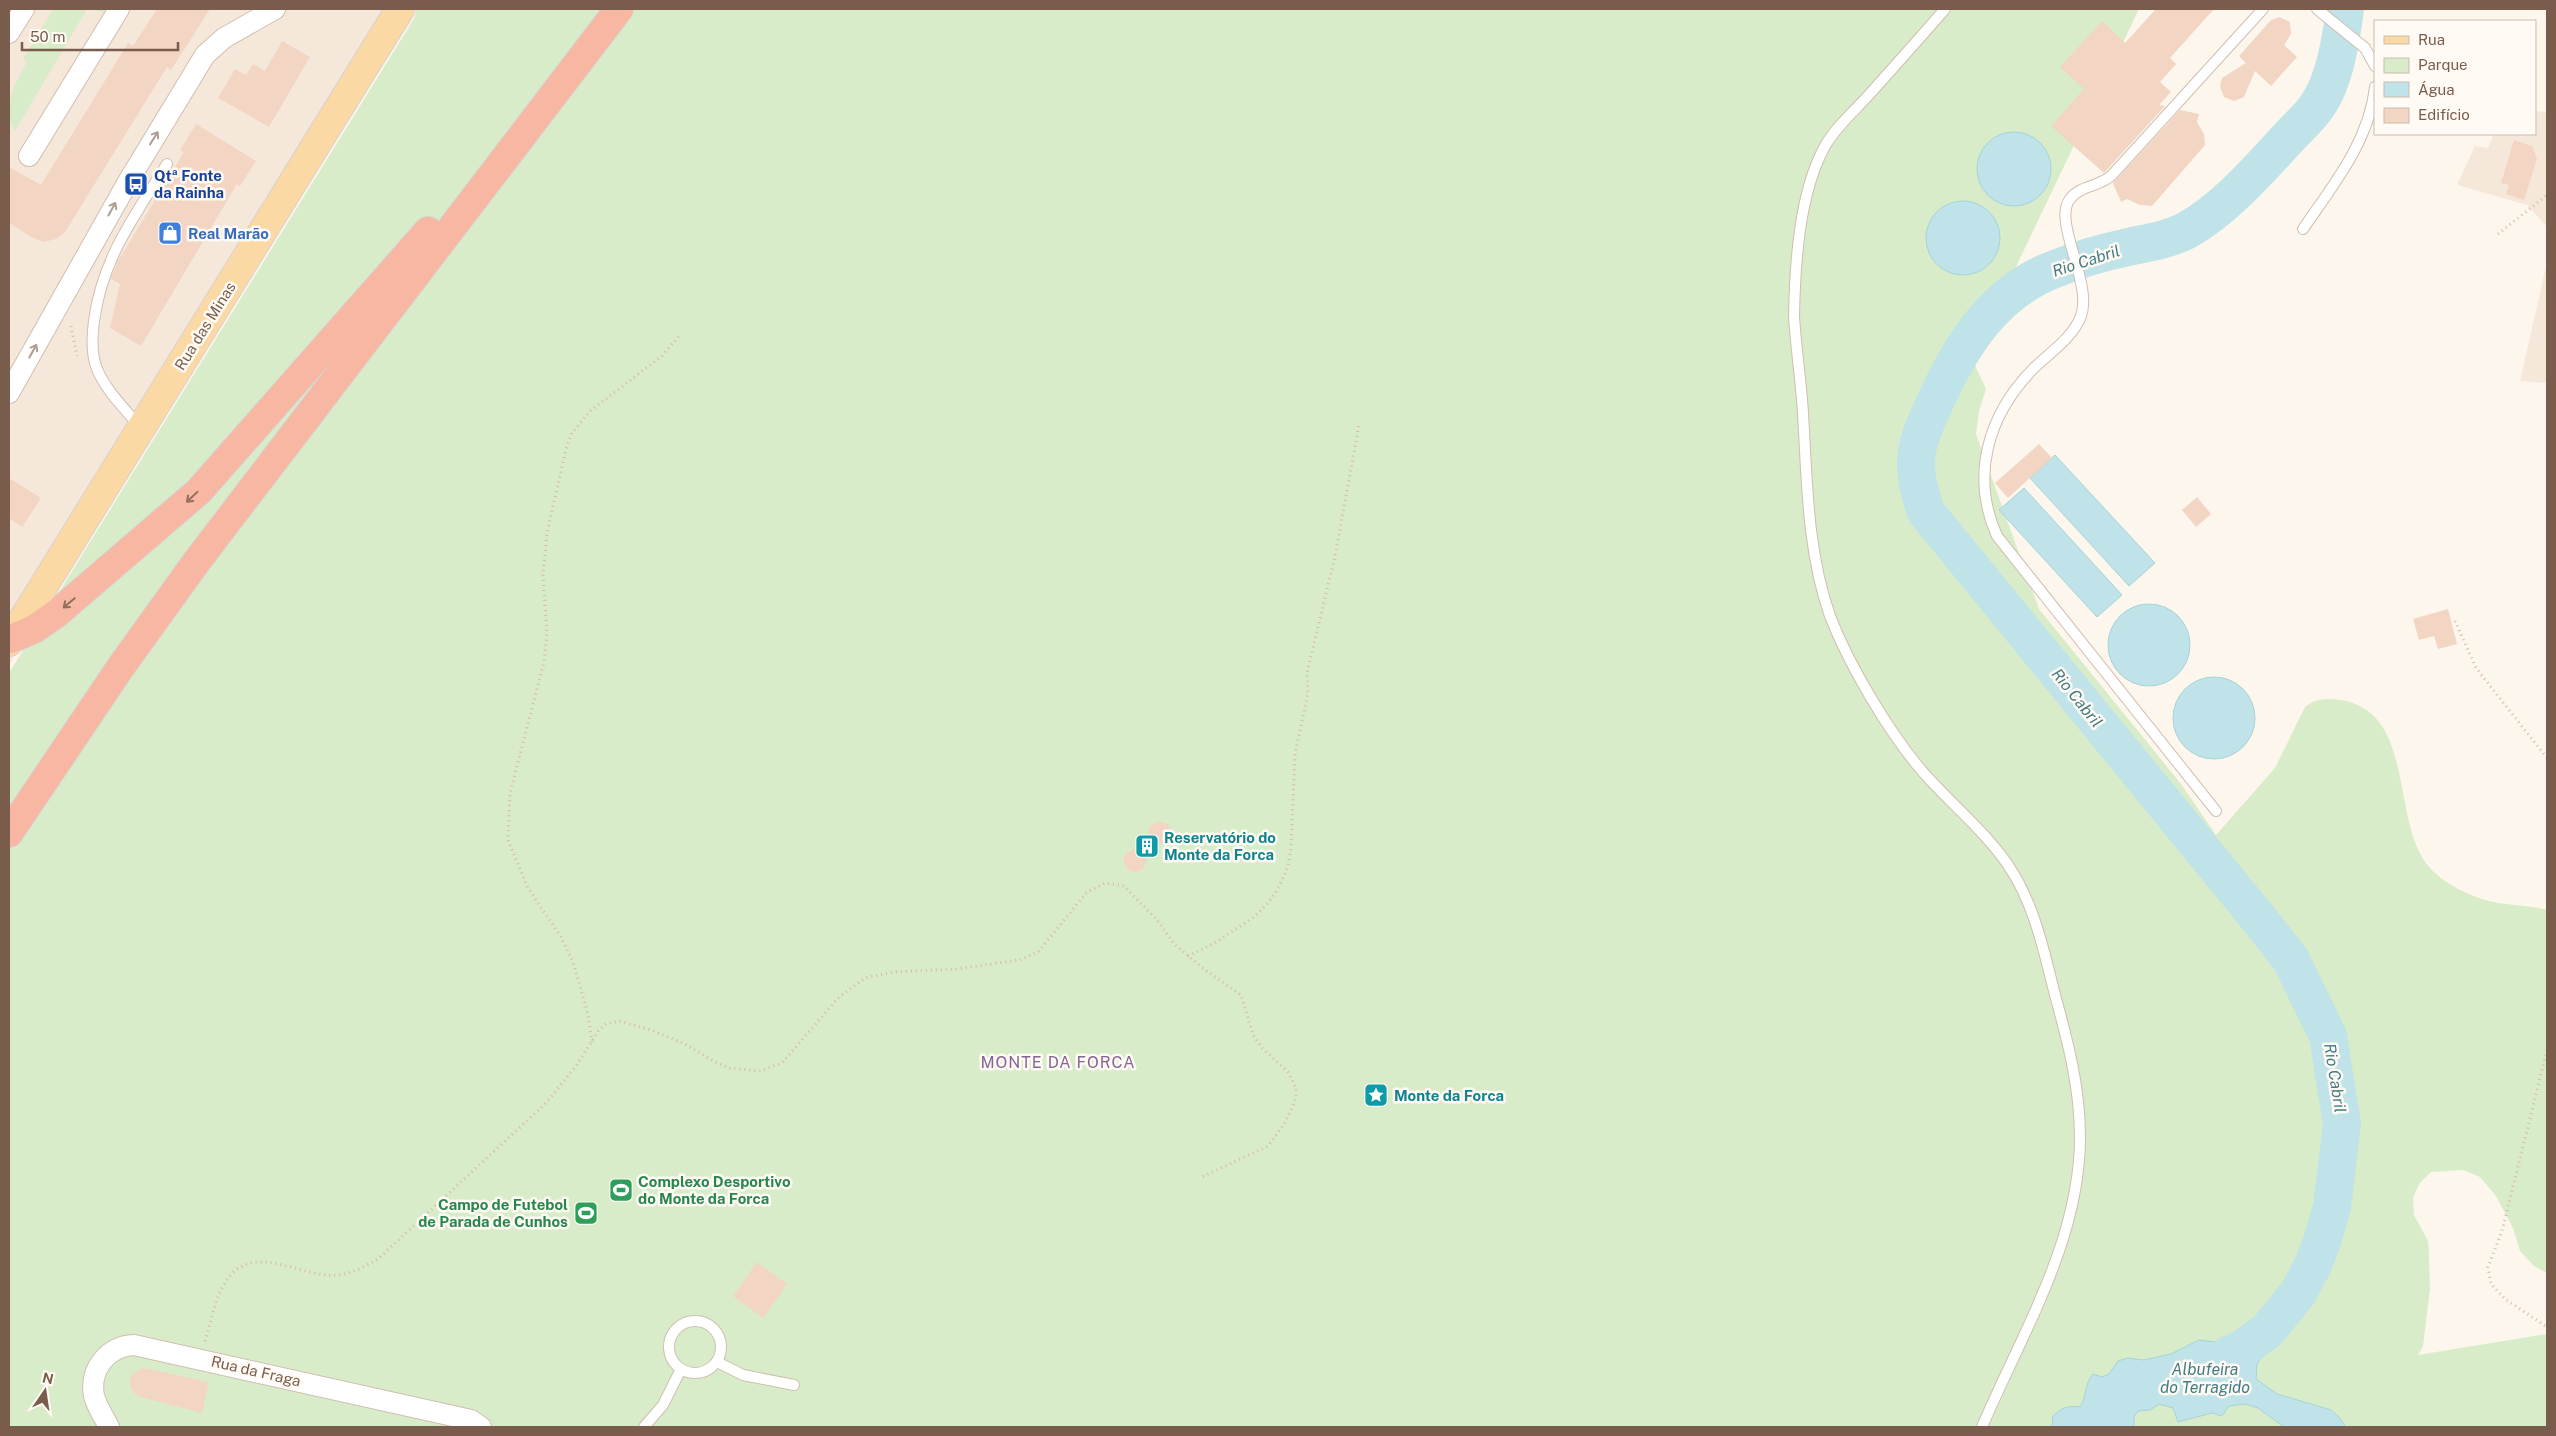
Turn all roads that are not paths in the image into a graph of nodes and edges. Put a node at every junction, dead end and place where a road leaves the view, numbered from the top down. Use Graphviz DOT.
graph roads {
  1 [pos="24,9"];
  2 [pos="119,9"];
  3 [pos="276,9"];
  4 [pos="400,9"];
  5 [pos="600,9"];
  6 [pos="619,9"];
  7 [pos="1945,9"];
  8 [pos="2263,9"];
  9 [pos="2317,9"];
  10 [pos="9,33"];
  11 [pos="2374,64"];
  12 [pos="2374,95"];
  13 [pos="29,156"];
  14 [pos="167,164"];
  15 [pos="436,222"];
  16 [pos="2303,229"];
  17 [pos="9,393"];
  18 [pos="141,428"];
  19 [pos="10,640"];
  20 [pos="9,805"];
  21 [pos="2216,811"];
  22 [pos="9,833"];
  23 [pos="717,1362"];
  24 [pos="682,1369"];
  25 [pos="794,1385"];
  26 [pos="109,1427"];
  27 [pos="481,1427"];
  28 [pos="644,1427"];
  29 [pos="1982,1427"];
  1 -- 10 [label="street"];
  2 -- 13 [label="street"];
  17 -- 3 [label="street, one-way"];
  4 -- 18 [label="main road, Rua das Minas"];
  5 -- 15 [label="highway"];
  6 -- 22 [label="highway"];
  7 -- 29 [label="lane"];
  8 -- 21 [label="lane"];
  9 -- 11 [label="lane"];
  12 -- 16 [label="lane"];
  14 -- 18 [label="lane"];
  15 -- 19 [label="highway, one-way"];
  15 -- 20 [label="highway"];
  18 -- 19 [label="main road, Rua das Minas"];
  23 -- 24 [label="lane"];
  23 -- 24 [label="lane"];
  23 -- 25 [label="lane"];
  24 -- 28 [label="lane"];
  26 -- 27 [label="street, Rua da Fraga"];
}
